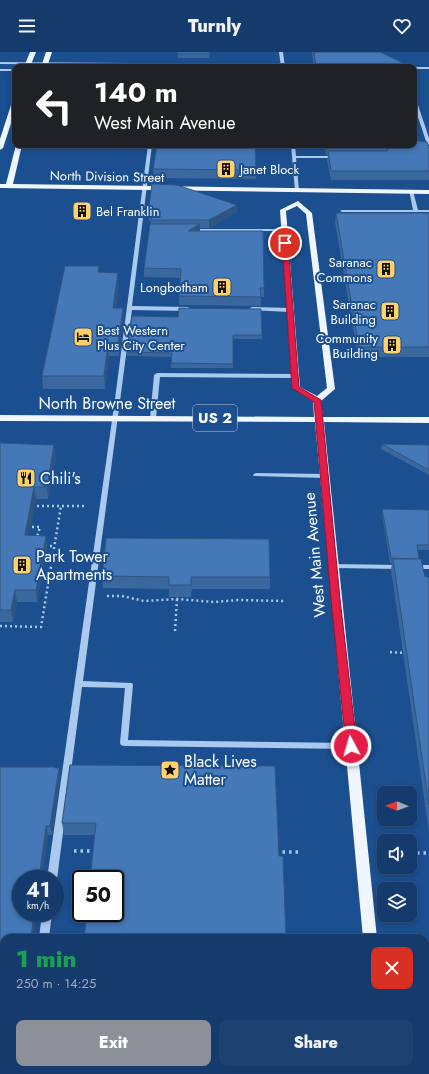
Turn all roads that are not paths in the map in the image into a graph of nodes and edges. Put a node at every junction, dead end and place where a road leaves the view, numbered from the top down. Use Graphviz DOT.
graph roads {
  1 [pos="33,52"];
  2 [pos="49,52"];
  3 [pos="281,52"];
  4 [pos="0,63"];
  5 [pos="14,64"];
  6 [pos="28,64"];
  7 [pos="45,64"];
  8 [pos="283,64"];
  9 [pos="417,68"];
  10 [pos="429,68"];
  11 [pos="0,70"];
  12 [pos="12,70"];
  13 [pos="417,108"];
  14 [pos="12,111"];
  15 [pos="429,144"];
  16 [pos="0,148"];
  17 [pos="18,148"];
  18 [pos="150,148"];
  19 [pos="293,148"];
  20 [pos="294,157"];
  21 [pos="343,157"];
  22 [pos="0,186"];
  23 [pos="9,186"];
  24 [pos="145,189"];
  25 [pos="297,190"];
  26 [pos="411,191"];
  27 [pos="429,192"];
  28 [pos="298,203"];
  29 [pos="342,211"];
  30 [pos="416,211"];
  31 [pos="429,212"];
  32 [pos="140,230"];
  33 [pos="148,230"];
  34 [pos="188,230"];
  35 [pos="284,230"];
  36 [pos="130,308"];
  37 [pos="193,309"];
  38 [pos="248,309"];
  39 [pos="290,310"];
  40 [pos="295,376"];
  41 [pos="317,400"];
  42 [pos="0,418"];
  43 [pos="115,418"];
  44 [pos="154,418"];
  45 [pos="319,419"];
  46 [pos="429,420"];
  47 [pos="256,475"];
  48 [pos="324,476"];
  49 [pos="333,566"];
  50 [pos="429,567"];
  51 [pos="79,684"];
  52 [pos="351,746"];
  53 [pos="53,870"];
  54 [pos="46,922"];
  55 [pos="44,934"];
  56 [pos="370,934"];
  1 -- 6 [label="main road"];
  2 -- 7 [label="main road"];
  3 -- 8 [label="street"];
  4 -- 5 [label="street"];
  9 -- 10 [label="street"];
  11 -- 12 [label="street"];
  13 -- 15 [label="street"];
  14 -- 16 [label="main road"];
  17 -- 23 [label="main road"];
  18 -- 24 [label="street"];
  19 -- 20 [label="street"];
  20 -- 21 [label="street"];
  20 -- 25 [label="street"];
  22 -- 23 [label="main road, North Division Street"];
  23 -- 24 [label="main road, North Division Street"];
  24 -- 25 [label="main road, North Division Street"];
  24 -- 32 [label="street"];
  25 -- 26 [label="main road, North Division Street"];
  25 -- 28 [label="main road"];
  26 -- 27 [label="main road, North Division Street"];
  26 -- 30 [label="street"];
  28 -- 35 [label="main road"];
  28 -- 41 [label="main road"];
  29 -- 30 [label="street"];
  30 -- 31 [label="street"];
  32 -- 33 [label="street"];
  32 -- 36 [label="street"];
  34 -- 35 [label="street"];
  35 -- 39 [label="main road"];
  36 -- 37 [label="street"];
  36 -- 43 [label="street"];
  38 -- 39 [label="street"];
  39 -- 40 [label="main road"];
  40 -- 41 [label="main road"];
  40 -- 44 [label="street"];
  41 -- 45 [label="main road, West Main Avenue"];
  42 -- 43 [label="main road, North Browne Street / US 2"];
  43 -- 44 [label="main road, North Browne Street / US 2"];
  43 -- 51 [label="street"];
  44 -- 45 [label="main road, North Browne Street / US 2"];
  45 -- 46 [label="main road, North Browne Street / US 2"];
  45 -- 48 [label="main road, West Main Avenue"];
  47 -- 48 [label="street"];
  48 -- 49 [label="main road, West Main Avenue"];
  49 -- 50 [label="street"];
  49 -- 52 [label="main road, West Main Avenue"];
  51 -- 52 [label="street"];
  51 -- 53 [label="street"];
  52 -- 56 [label="main road, West Main Avenue"];
  54 -- 55 [label="street"];
}
